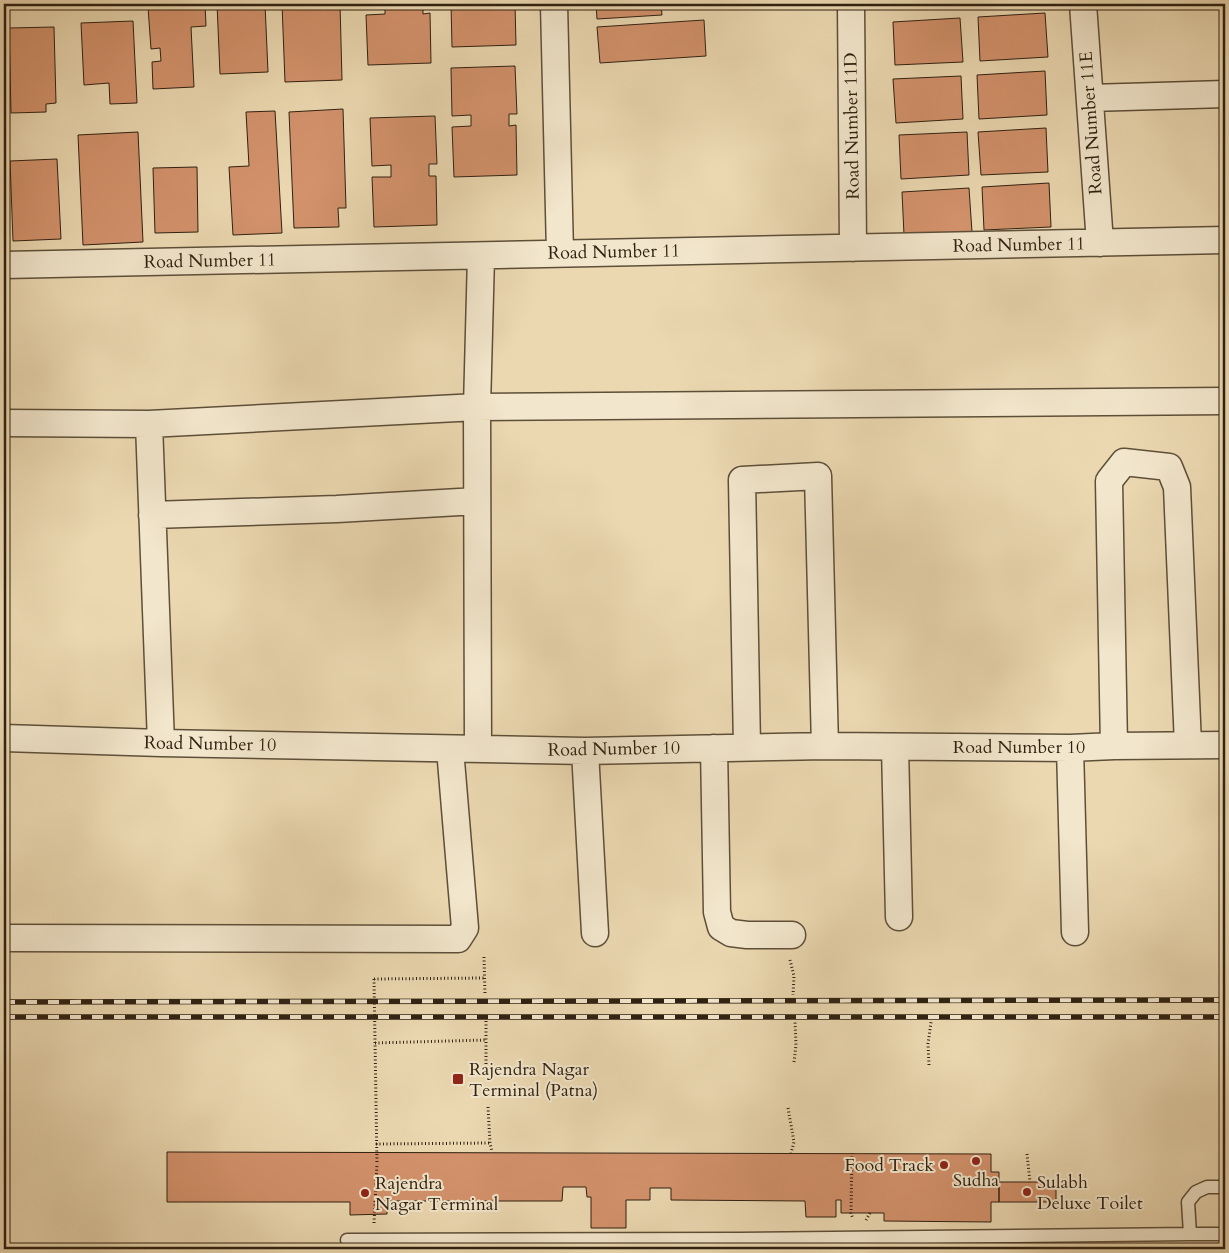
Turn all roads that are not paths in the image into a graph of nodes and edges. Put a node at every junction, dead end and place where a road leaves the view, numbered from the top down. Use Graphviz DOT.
graph roads {
  1 [pos="554,4"];
  2 [pos="851,4"];
  3 [pos="1083,4"];
  4 [pos="1225,94"];
  5 [pos="1090,98"];
  6 [pos="1225,240"];
  7 [pos="1100,243"];
  8 [pos="853,248"];
  9 [pos="560,253"];
  10 [pos="480,256"];
  11 [pos="4,265"];
  12 [pos="1225,401"];
  13 [pos="477,407"];
  14 [pos="4,423"];
  15 [pos="148,424"];
  16 [pos="478,501"];
  17 [pos="152,515"];
  18 [pos="4,738"];
  19 [pos="161,743"];
  20 [pos="1225,745"];
  21 [pos="825,746"];
  22 [pos="1114,746"];
  23 [pos="1188,746"];
  24 [pos="747,747"];
  25 [pos="895,747"];
  26 [pos="478,748"];
  27 [pos="714,748"];
  28 [pos="1070,748"];
  29 [pos="450,749"];
  30 [pos="585,751"];
  31 [pos="899,918"];
  32 [pos="1075,932"];
  33 [pos="595,933"];
  34 [pos="4,938"];
  35 [pos="791,946"];
  36 [pos="1225,1187"];
  37 [pos="1190,1234"];
  38 [pos="1225,1234"];
  39 [pos="347,1240"];
  40 [pos="740,1244"];
  1 -- 9 [label="street"];
  2 -- 8 [label="street, Road Number 11D"];
  3 -- 5 [label="street, Road Number 11E"];
  4 -- 5 [label="street"];
  5 -- 7 [label="street, Road Number 11E"];
  6 -- 7 [label="street, Road Number 11"];
  7 -- 8 [label="street, Road Number 11"];
  8 -- 9 [label="street, Road Number 11"];
  9 -- 10 [label="street, Road Number 11"];
  10 -- 11 [label="street, Road Number 11"];
  10 -- 13 [label="street"];
  12 -- 13 [label="street"];
  13 -- 15 [label="street"];
  13 -- 16 [label="street"];
  14 -- 15 [label="street"];
  15 -- 17 [label="street"];
  16 -- 17 [label="street"];
  16 -- 26 [label="street"];
  17 -- 19 [label="street"];
  18 -- 19 [label="street, Road Number 10"];
  19 -- 29 [label="street, Road Number 10"];
  20 -- 23 [label="street, Road Number 10"];
  21 -- 24 [label="street, Road Number 10"];
  21 -- 24 [label="street"];
  21 -- 25 [label="street, Road Number 10"];
  22 -- 23 [label="street, Road Number 10"];
  22 -- 23 [label="street"];
  22 -- 28 [label="street, Road Number 10"];
  24 -- 27 [label="street, Road Number 10"];
  25 -- 28 [label="street, Road Number 10"];
  25 -- 31 [label="street"];
  26 -- 29 [label="street, Road Number 10"];
  26 -- 30 [label="street, Road Number 10"];
  27 -- 30 [label="street, Road Number 10"];
  27 -- 35 [label="street"];
  28 -- 32 [label="street"];
  29 -- 34 [label="street"];
  30 -- 33 [label="street"];
  36 -- 37 [label="lane"];
  37 -- 38 [label="lane"];
  37 -- 40 [label="lane"];
  39 -- 40 [label="lane"];
}
